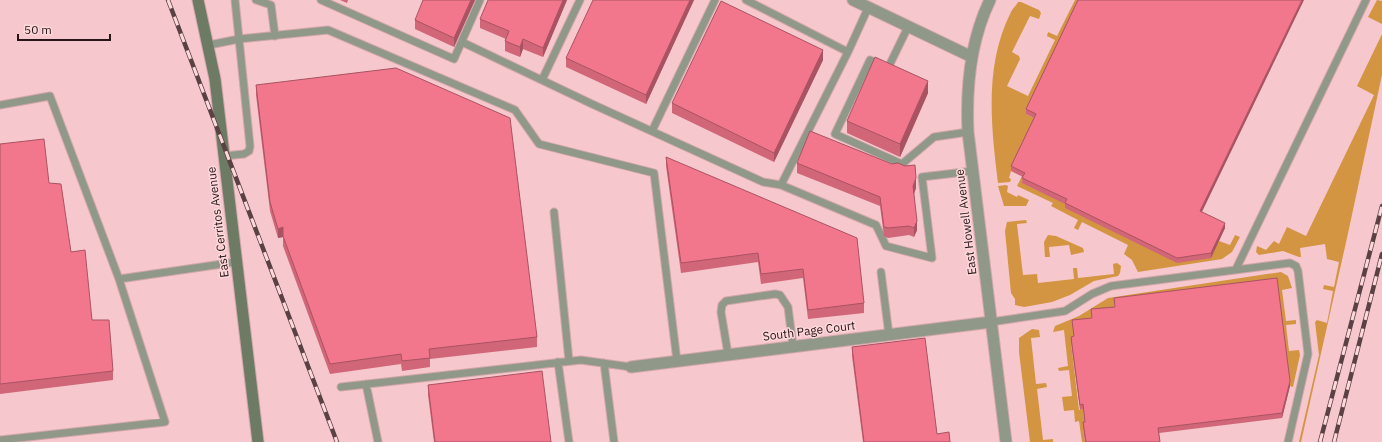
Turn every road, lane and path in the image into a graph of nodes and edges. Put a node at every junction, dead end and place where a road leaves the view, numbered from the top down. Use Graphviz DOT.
graph roads {
  1 [pos="198,0"];
  2 [pos="234,0"];
  3 [pos="256,0"];
  4 [pos="321,0"];
  5 [pos="480,0"];
  6 [pos="580,0"];
  7 [pos="715,0"];
  8 [pos="746,0"];
  9 [pos="852,0"];
  10 [pos="990,0"];
  11 [pos="1366,0"];
  12 [pos="868,8"];
  13 [pos="908,27"];
  14 [pos="275,36"];
  15 [pos="239,39"];
  16 [pos="462,42"];
  17 [pos="209,45"];
  18 [pos="848,52"];
  19 [pos="972,57"];
  20 [pos="542,80"];
  21 [pos="0,105"];
  22 [pos="652,131"];
  23 [pos="968,132"];
  24 [pos="224,156"];
  25 [pos="973,171"];
  26 [pos="782,185"];
  27 [pos="554,212"];
  28 [pos="236,262"];
  29 [pos="1236,269"];
  30 [pos="881,272"];
  31 [pos="119,278"];
  32 [pos="991,322"];
  33 [pos="889,335"];
  34 [pos="793,346"];
  35 [pos="728,354"];
  36 [pos="569,361"];
  37 [pos="678,361"];
  38 [pos="558,362"];
  39 [pos="604,363"];
  40 [pos="631,366"];
  41 [pos="366,384"];
  42 [pos="341,387"];
  43 [pos="0,440"];
  44 [pos="258,442"];
  45 [pos="378,442"];
  46 [pos="569,442"];
  47 [pos="614,442"];
  48 [pos="1006,442"];
  49 [pos="1288,442"];
  1 -- 17 [label="main road, East Cerritos Avenue"];
  2 -- 15 [label="lane"];
  3 -- 14 [label="lane"];
  4 -- 16 [label="lane"];
  5 -- 16 [label="lane"];
  6 -- 20 [label="lane"];
  7 -- 22 [label="lane"];
  8 -- 18 [label="lane"];
  9 -- 12 [label="street"];
  10 -- 19 [label="street, East Howell Avenue"];
  11 -- 29 [label="lane"];
  12 -- 13 [label="street"];
  12 -- 18 [label="lane"];
  13 -- 19 [label="street"];
  13 -- 23 [label="lane"];
  14 -- 15 [label="lane"];
  14 -- 37 [label="lane"];
  15 -- 17 [label="lane"];
  15 -- 24 [label="lane"];
  16 -- 20 [label="lane"];
  17 -- 24 [label="main road, East Cerritos Avenue"];
  18 -- 26 [label="lane"];
  19 -- 23 [label="street, East Howell Avenue"];
  20 -- 22 [label="lane"];
  21 -- 31 [label="lane"];
  22 -- 26 [label="lane"];
  23 -- 25 [label="street, East Howell Avenue"];
  24 -- 28 [label="main road, East Cerritos Avenue"];
  25 -- 26 [label="lane"];
  25 -- 32 [label="street, East Howell Avenue"];
  27 -- 36 [label="lane"];
  28 -- 31 [label="lane"];
  28 -- 44 [label="main road, East Cerritos Avenue"];
  29 -- 32 [label="lane"];
  29 -- 49 [label="lane"];
  30 -- 33 [label="lane"];
  31 -- 43 [label="lane"];
  32 -- 33 [label="street, South Page Court"];
  32 -- 48 [label="street, East Howell Avenue"];
  33 -- 34 [label="street, South Page Court"];
  34 -- 35 [label="street, South Page Court"];
  34 -- 35 [label="lane"];
  35 -- 37 [label="street, South Page Court"];
  36 -- 38 [label="lane"];
  36 -- 39 [label="lane"];
  37 -- 40 [label="street, South Page Court"];
  38 -- 41 [label="lane"];
  38 -- 46 [label="lane"];
  39 -- 40 [label="lane"];
  39 -- 47 [label="lane"];
  41 -- 42 [label="lane"];
  41 -- 45 [label="lane"];
}
